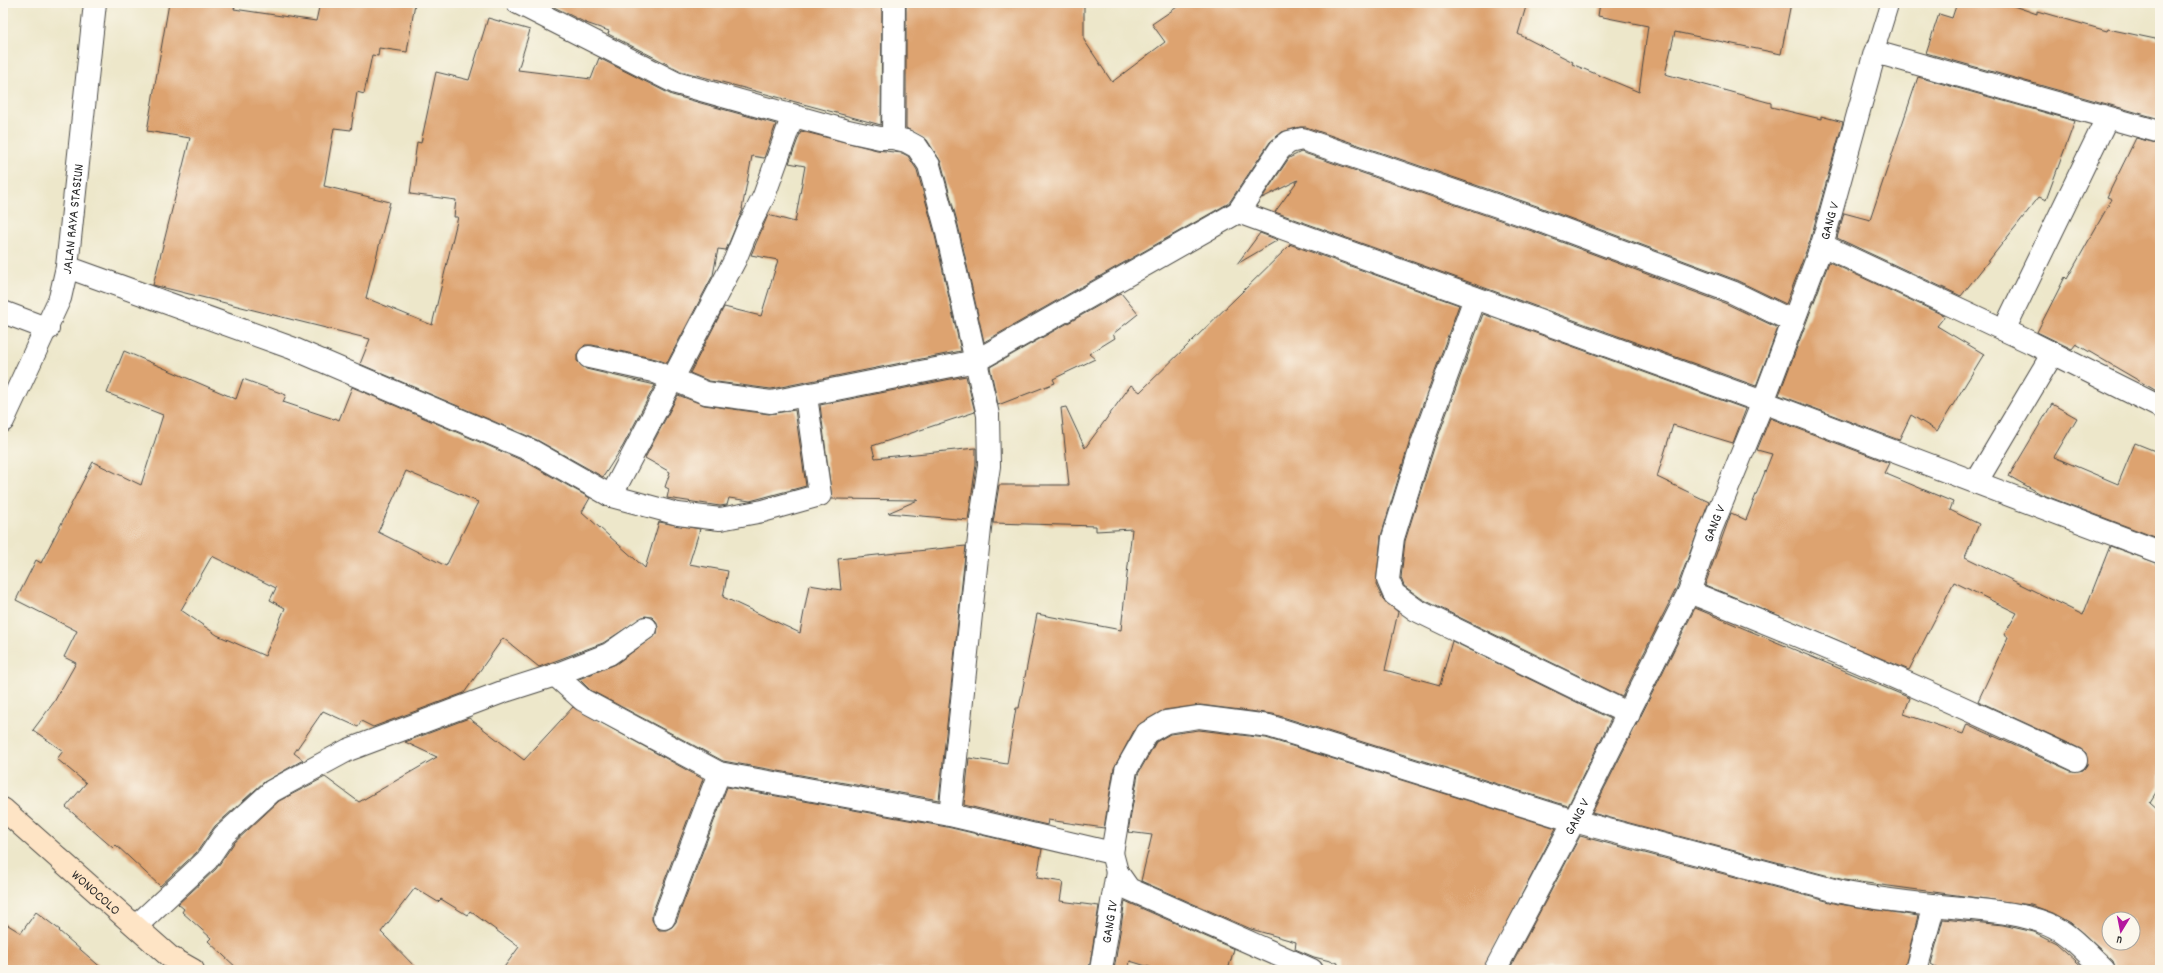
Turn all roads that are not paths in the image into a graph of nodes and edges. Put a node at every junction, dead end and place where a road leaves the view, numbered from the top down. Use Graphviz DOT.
graph roads {
  1 [pos="95,3"];
  2 [pos="518,3"];
  3 [pos="894,3"];
  4 [pos="1890,3"];
  5 [pos="1875,52"];
  6 [pos="793,115"];
  7 [pos="2107,118"];
  8 [pos="2160,132"];
  9 [pos="893,138"];
  10 [pos="1238,212"];
  11 [pos="1822,245"];
  12 [pos="67,267"];
  13 [pos="1475,298"];
  14 [pos="3,312"];
  15 [pos="1792,321"];
  16 [pos="48,329"];
  17 [pos="2004,330"];
  18 [pos="2053,353"];
  19 [pos="589,357"];
  20 [pos="976,361"];
  21 [pos="672,379"];
  22 [pos="806,396"];
  23 [pos="1763,402"];
  24 [pos="2160,407"];
  25 [pos="3,421"];
  26 [pos="1977,481"];
  27 [pos="611,496"];
  28 [pos="2160,552"];
  29 [pos="1689,592"];
  30 [pos="646,628"];
  31 [pos="555,675"];
  32 [pos="1629,714"];
  33 [pos="2076,760"];
  34 [pos="719,773"];
  35 [pos="3,809"];
  36 [pos="950,815"];
  37 [pos="1574,821"];
  38 [pos="1114,863"];
  39 [pos="1934,905"];
  40 [pos="664,918"];
  41 [pos="136,926"];
  42 [pos="193,970"];
  43 [pos="1101,970"];
  44 [pos="1312,970"];
  45 [pos="1495,970"];
  46 [pos="1916,970"];
  47 [pos="2104,970"];
  1 -- 12 [label="street, JALAN RAYA STASIUN"];
  2 -- 6 [label="street"];
  3 -- 9 [label="street"];
  4 -- 5 [label="lane"];
  5 -- 7 [label="street"];
  5 -- 11 [label="street, GANG V"];
  6 -- 9 [label="street"];
  6 -- 21 [label="street"];
  7 -- 8 [label="street"];
  7 -- 17 [label="street"];
  9 -- 20 [label="street"];
  10 -- 13 [label="street"];
  10 -- 15 [label="street"];
  10 -- 20 [label="street"];
  11 -- 15 [label="street, GANG V"];
  11 -- 17 [label="street"];
  12 -- 16 [label="street, JALAN RAYA STASIUN"];
  12 -- 27 [label="street"];
  13 -- 23 [label="street"];
  13 -- 32 [label="street"];
  14 -- 16 [label="street"];
  15 -- 23 [label="street, GANG V"];
  16 -- 25 [label="street, JALAN RAYA STASIUN"];
  17 -- 18 [label="street"];
  18 -- 24 [label="street"];
  18 -- 26 [label="street"];
  19 -- 21 [label="street"];
  20 -- 22 [label="street"];
  20 -- 36 [label="street"];
  21 -- 22 [label="street"];
  21 -- 27 [label="street"];
  22 -- 27 [label="street"];
  23 -- 26 [label="street"];
  23 -- 29 [label="street, GANG V"];
  26 -- 28 [label="street"];
  29 -- 32 [label="street, GANG V"];
  29 -- 33 [label="street"];
  30 -- 31 [label="street"];
  31 -- 34 [label="street"];
  31 -- 41 [label="street"];
  32 -- 37 [label="street, GANG V"];
  34 -- 36 [label="street"];
  34 -- 40 [label="street"];
  35 -- 41 [label="main road, WONOCOLO"];
  36 -- 38 [label="street"];
  37 -- 38 [label="street, GANG IV"];
  37 -- 39 [label="street, GANG IV"];
  37 -- 45 [label="street, GANG V"];
  38 -- 43 [label="street, GANG IV"];
  38 -- 44 [label="street"];
  39 -- 46 [label="street"];
  39 -- 47 [label="street, GANG IV"];
  41 -- 42 [label="main road, WONOCOLO"];
}
